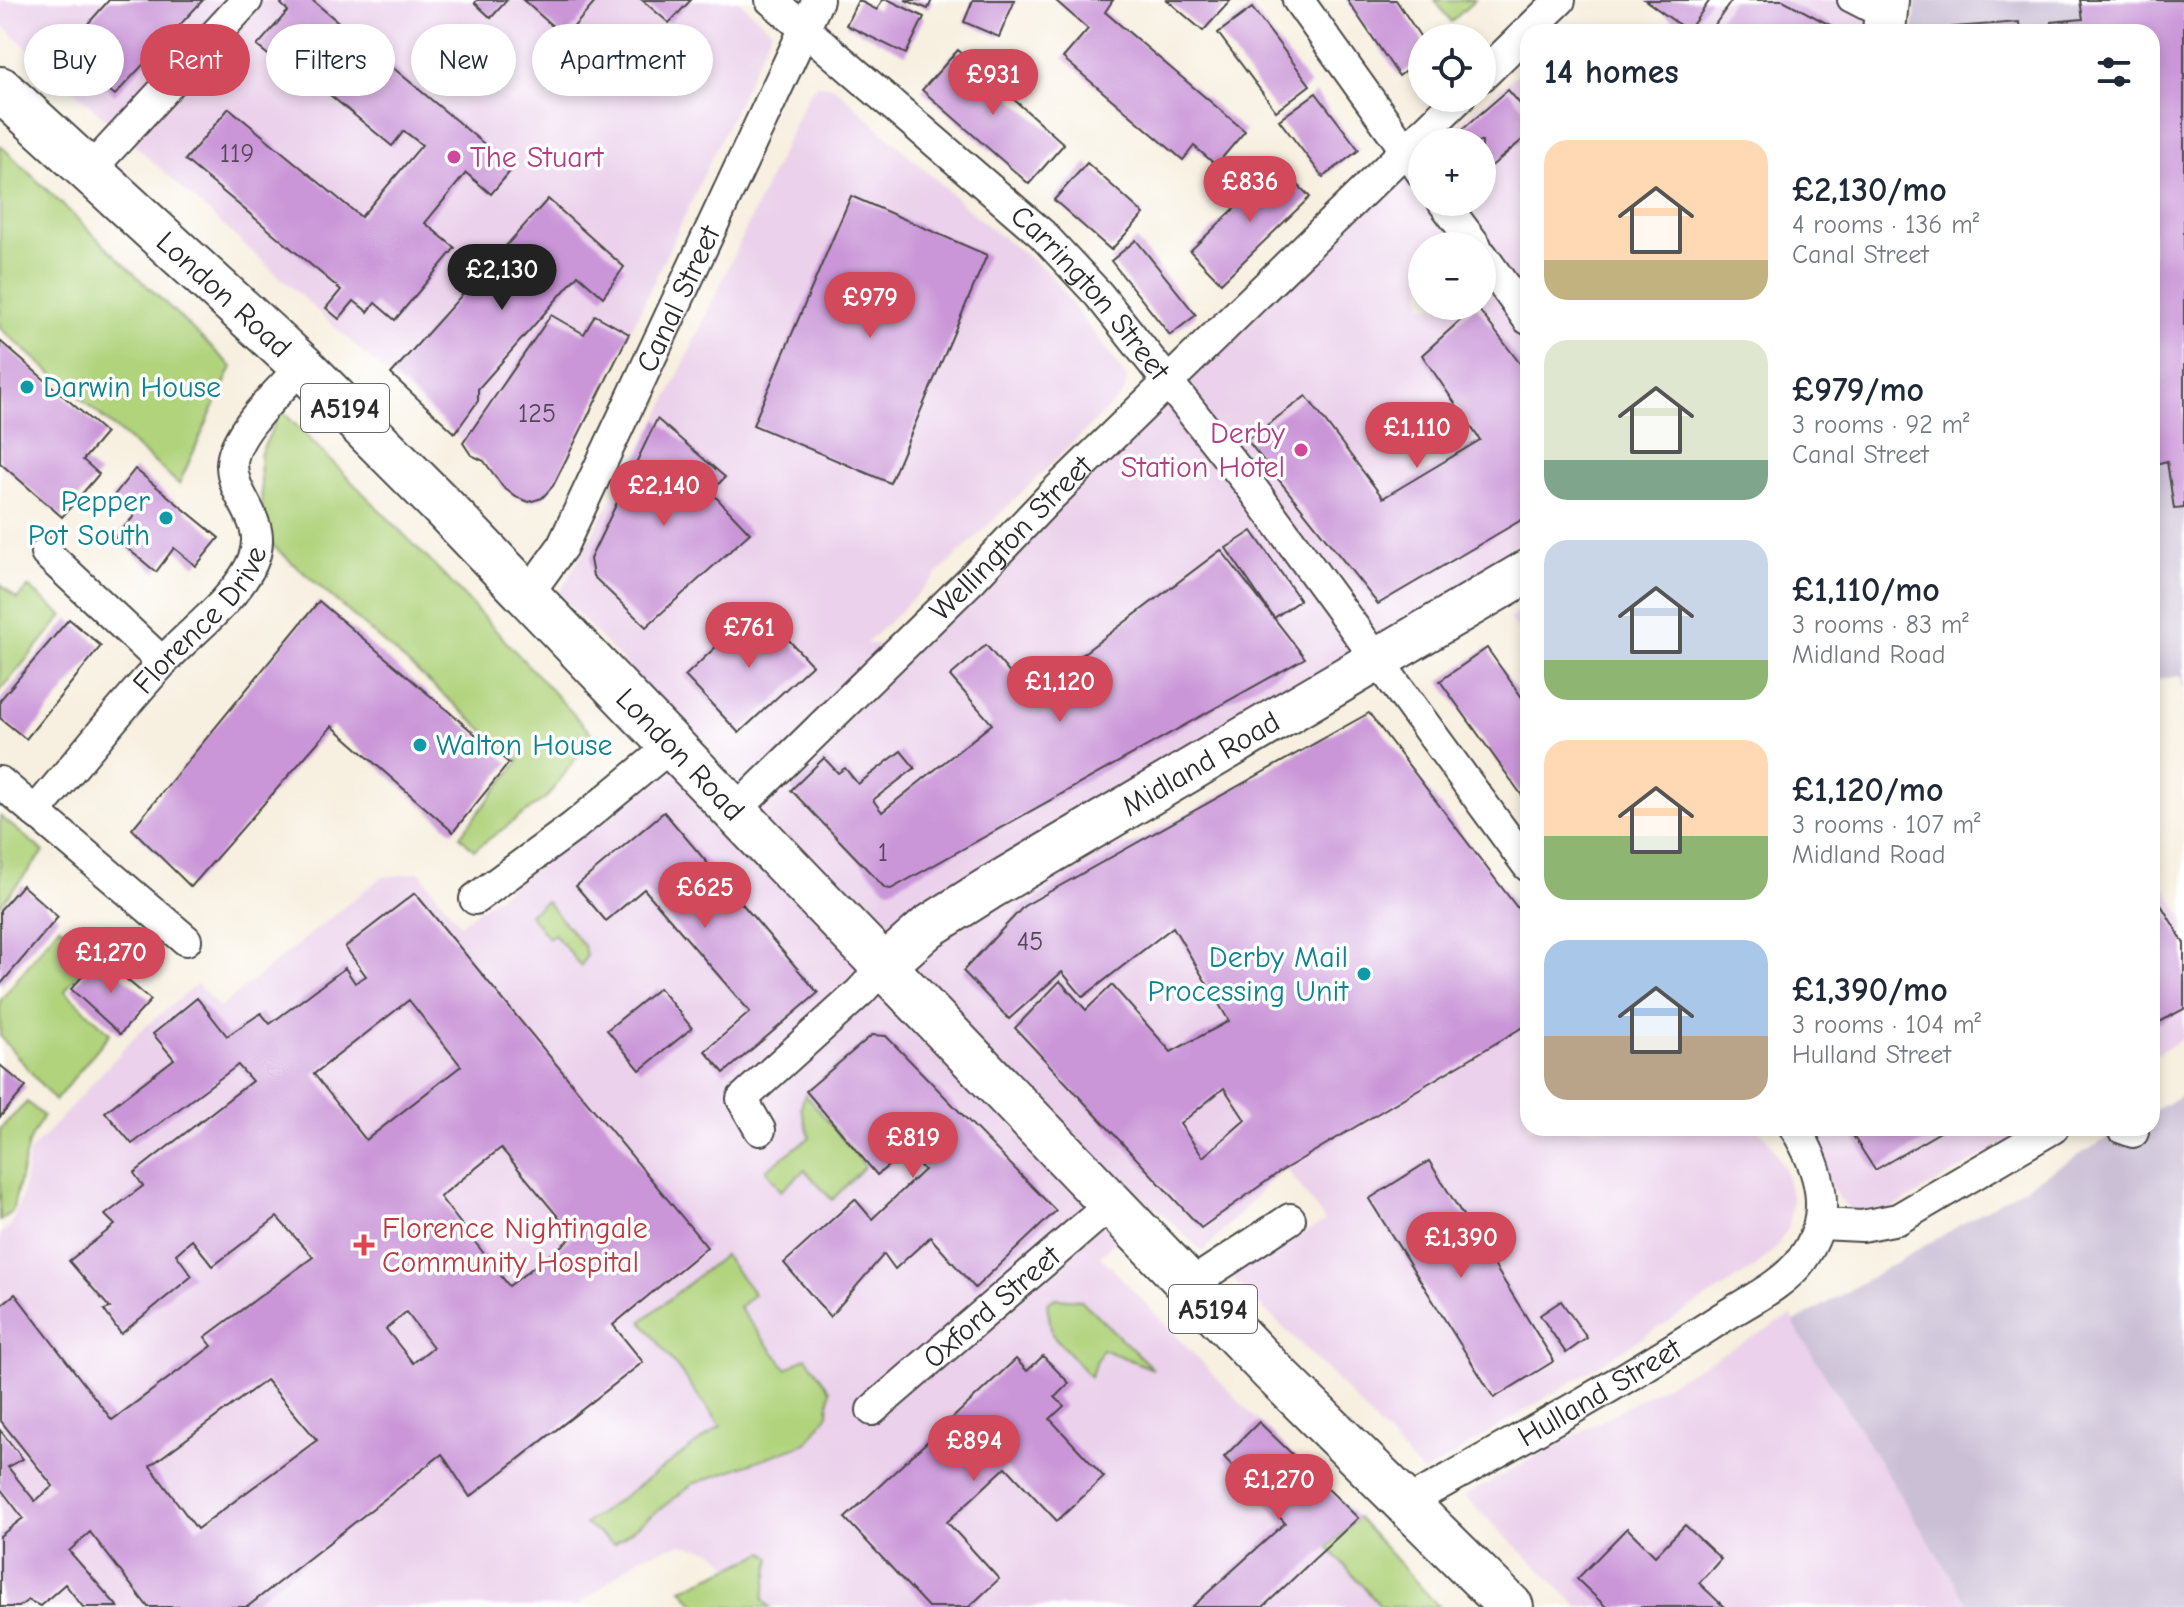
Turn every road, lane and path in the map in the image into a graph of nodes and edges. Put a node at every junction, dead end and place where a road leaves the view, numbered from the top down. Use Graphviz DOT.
graph roads {
  1 [pos="771,0"];
  2 [pos="818,0"];
  3 [pos="1298,0"];
  4 [pos="1560,0"];
  5 [pos="1849,0"];
  6 [pos="246,1"];
  7 [pos="1886,17"];
  8 [pos="1535,24"];
  9 [pos="804,30"];
  10 [pos="1520,39"];
  11 [pos="1496,62"];
  12 [pos="0,89"];
  13 [pos="1408,153"];
  14 [pos="1408,166"];
  15 [pos="90,170"];
  16 [pos="1496,274"];
  17 [pos="1520,308"];
  18 [pos="302,366"];
  19 [pos="1167,384"];
  20 [pos="46,553"];
  21 [pos="1520,576"];
  22 [pos="528,594"];
  23 [pos="1375,660"];
  24 [pos="162,662"];
  25 [pos="671,746"];
  26 [pos="0,782"];
  27 [pos="735,811"];
  28 [pos="35,812"];
  29 [pos="1520,855"];
  30 [pos="475,899"];
  31 [pos="186,940"];
  32 [pos="883,967"];
  33 [pos="760,1130"];
  34 [pos="1799,1136"];
  35 [pos="2039,1136"];
  36 [pos="1112,1203"];
  37 [pos="1290,1219"];
  38 [pos="1820,1224"];
  39 [pos="1191,1284"];
  40 [pos="872,1410"];
  41 [pos="1405,1504"];
  42 [pos="1511,1607"];
  1 -- 9 [label="street, Carrington Street"];
  2 -- 9 [label="street, Canal Street"];
  3 -- 13 [label="street"];
  4 -- 8 [label="street"];
  5 -- 7 [label="street"];
  6 -- 15 [label="street"];
  9 -- 19 [label="street, Carrington Street"];
  9 -- 22 [label="street, Canal Street"];
  10 -- 11 [label="street"];
  12 -- 15 [label="main road, London Road / A5194"];
  14 -- 19 [label="street, Wellington Street"];
  15 -- 18 [label="main road, London Road / A5194"];
  16 -- 17 [label="street"];
  18 -- 22 [label="main road, London Road / A5194"];
  18 -- 24 [label="street, Florence Drive"];
  19 -- 23 [label="street, Carrington Street"];
  19 -- 27 [label="street, Wellington Street"];
  20 -- 24 [label="street"];
  21 -- 23 [label="main road, Midland Road"];
  22 -- 25 [label="main road, London Road / A5194"];
  23 -- 29 [label="street, Carrington Street"];
  23 -- 32 [label="main road, Midland Road"];
  24 -- 28 [label="street, Florence Drive"];
  25 -- 27 [label="main road, London Road / A5194"];
  25 -- 30 [label="street"];
  26 -- 28 [label="street"];
  27 -- 32 [label="main road, London Road / A5194"];
  28 -- 31 [label="street"];
  32 -- 33 [label="street"];
  32 -- 36 [label="main road, London Road / A5194"];
  34 -- 38 [label="street"];
  35 -- 38 [label="street"];
  36 -- 39 [label="main road, London Road / A5194"];
  36 -- 40 [label="street, Oxford Street"];
  37 -- 39 [label="street"];
  38 -- 41 [label="street, Hulland Street"];
  39 -- 41 [label="main road, London Road / A5194"];
  41 -- 42 [label="main road, London Road / A5194"];
}
